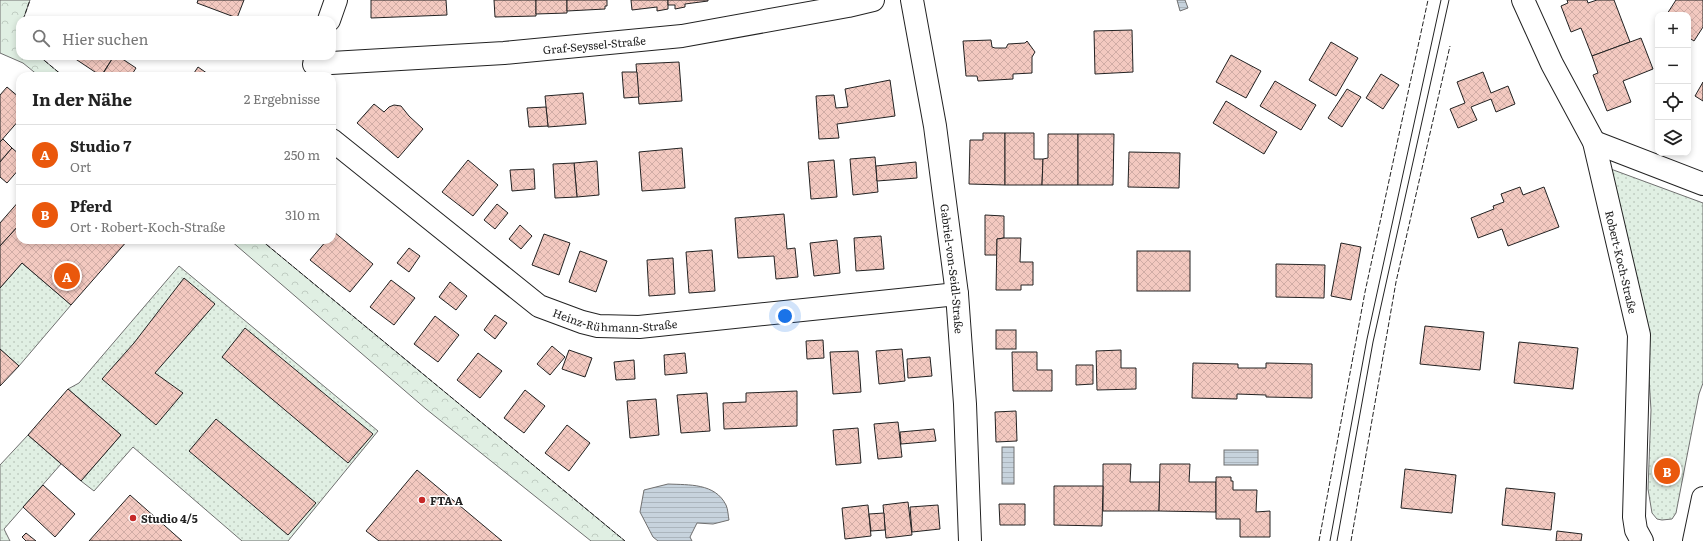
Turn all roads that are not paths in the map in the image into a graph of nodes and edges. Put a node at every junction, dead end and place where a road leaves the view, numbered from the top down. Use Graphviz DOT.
graph roads {
  1 [pos="336,0"];
  2 [pos="873,0"];
  3 [pos="912,0"];
  4 [pos="1523,0"];
  5 [pos="330,16"];
  6 [pos="313,65"];
  7 [pos="1594,142"];
  8 [pos="336,143"];
  9 [pos="1703,184"];
  10 [pos="957,294"];
  11 [pos="1703,498"];
  12 [pos="970,541"];
  13 [pos="1642,541"];
  14 [pos="1694,541"];
  1 -- 5 [label="street"];
  2 -- 6 [label="street, Graf-Seyssel-Straße"];
  3 -- 10 [label="street, Gabriel-von-Seidl-Straße"];
  4 -- 7 [label="street, Robert-Koch-Straße"];
  7 -- 9 [label="street"];
  7 -- 13 [label="street, Robert-Koch-Straße"];
  8 -- 10 [label="street, Heinz-Rühmann-Straße"];
  10 -- 12 [label="street, Gabriel-von-Seidl-Straße"];
  11 -- 14 [label="street"];
}
